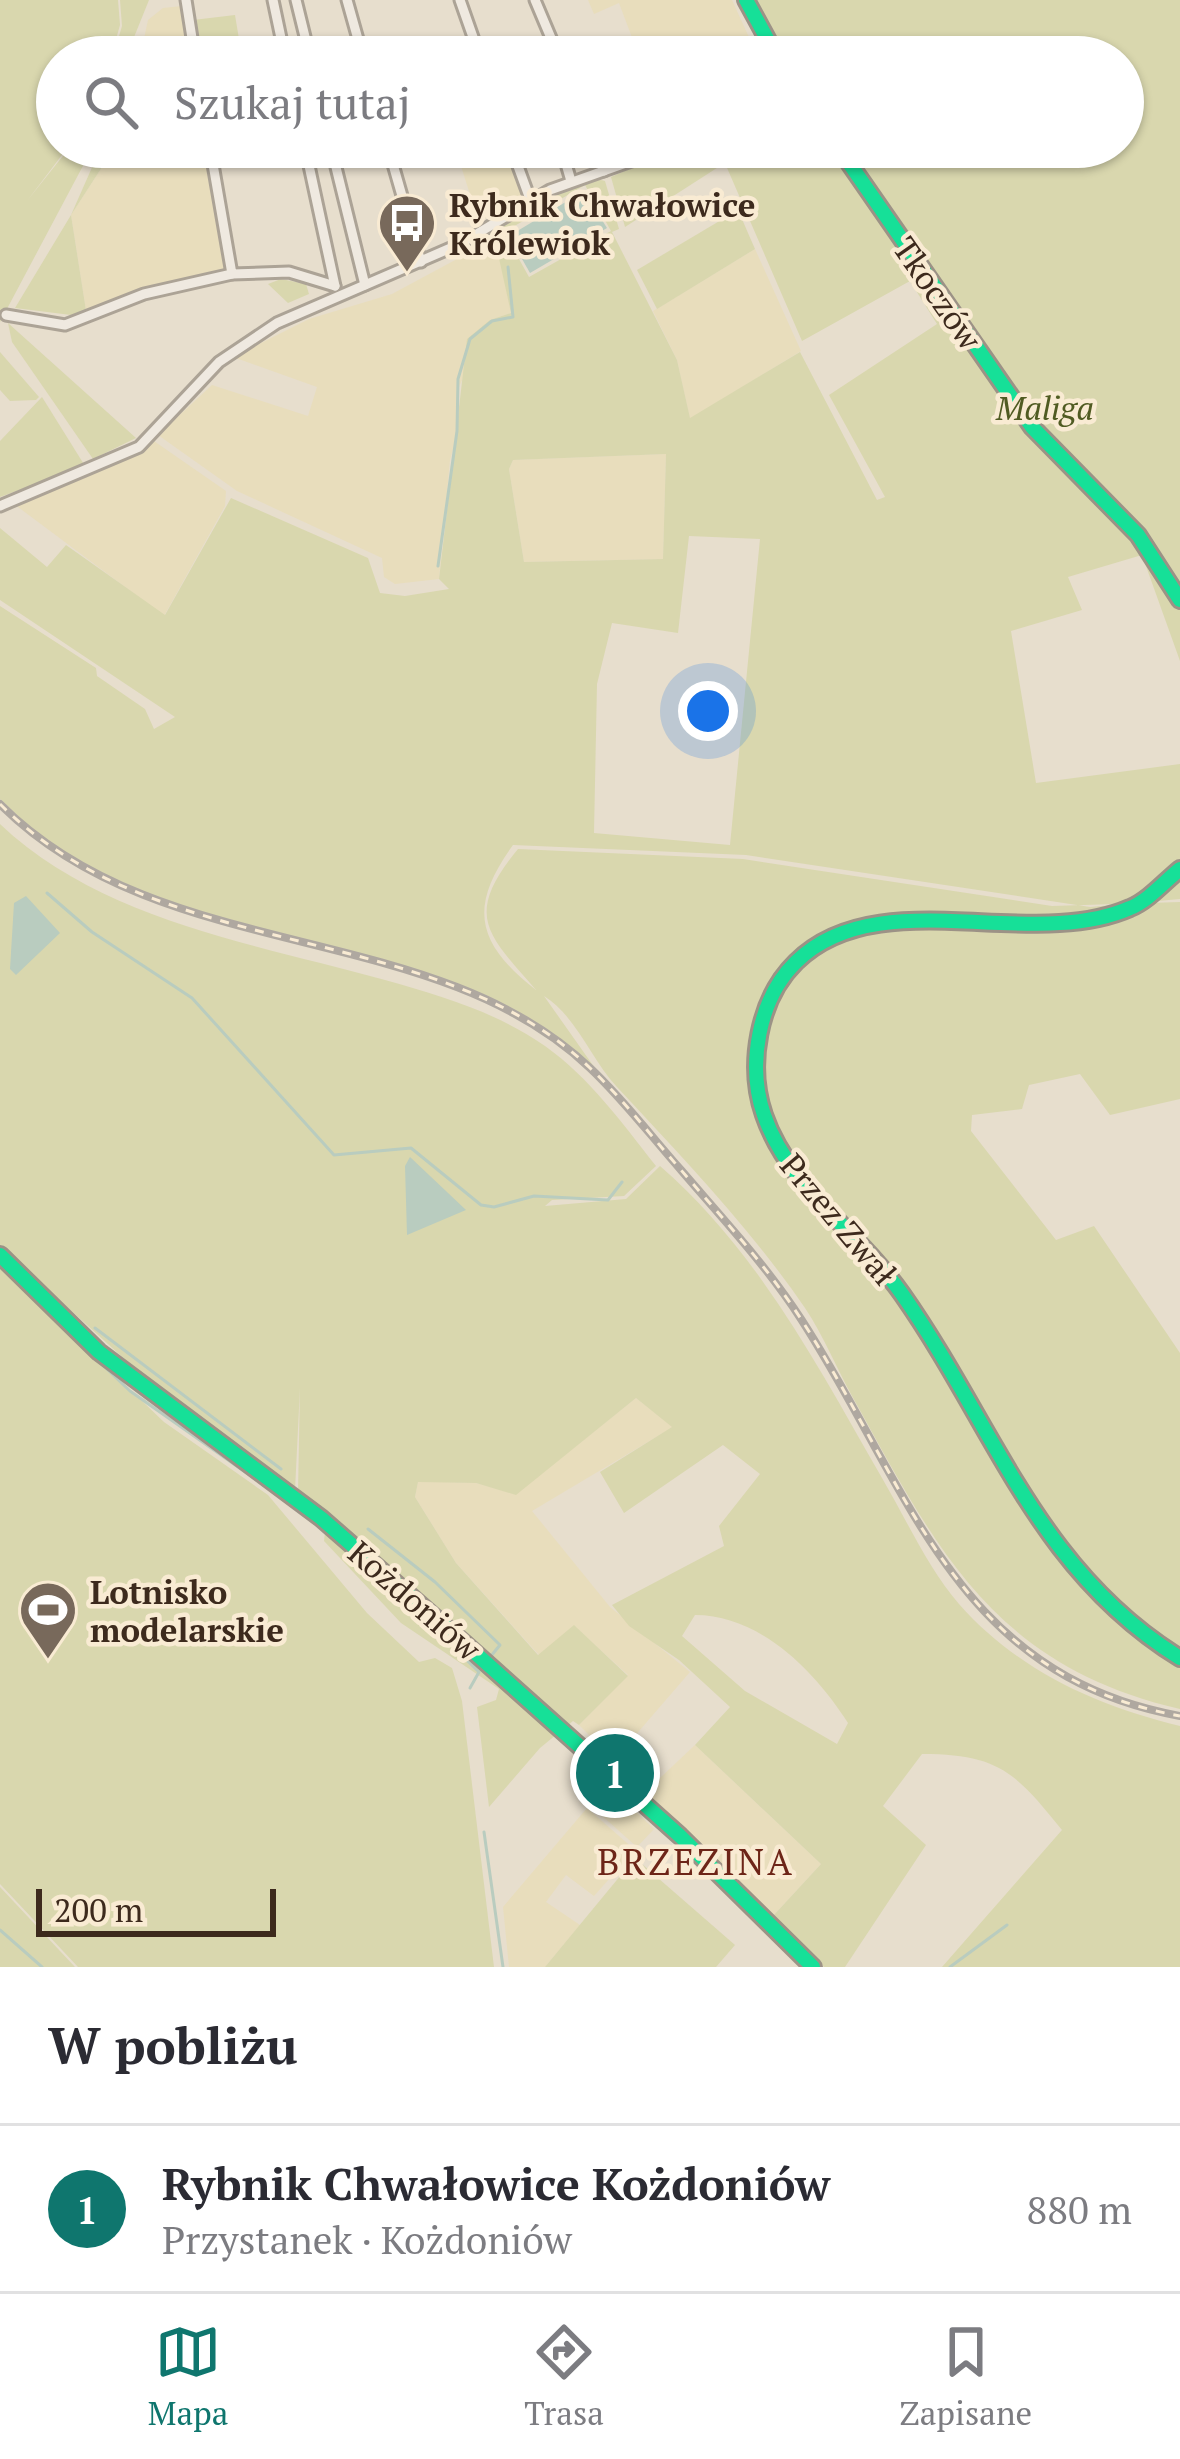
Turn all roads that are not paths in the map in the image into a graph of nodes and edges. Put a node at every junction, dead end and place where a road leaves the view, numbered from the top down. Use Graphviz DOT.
graph roads {
  1 [pos="186,0"];
  2 [pos="273,0"];
  3 [pos="296,0"];
  4 [pos="347,0"];
  5 [pos="460,0"];
  6 [pos="535,0"];
  7 [pos="746,0"];
  8 [pos="192,36"];
  9 [pos="281,36"];
  10 [pos="305,36"];
  11 [pos="357,36"];
  12 [pos="473,36"];
  13 [pos="550,36"];
  14 [pos="766,36"];
  15 [pos="214,168"];
  16 [pos="310,168"];
  17 [pos="336,168"];
  18 [pos="394,168"];
  19 [pos="519,168"];
  20 [pos="568,168"];
  21 [pos="603,168"];
  22 [pos="612,168"];
  23 [pos="853,168"];
  24 [pos="604,171"];
  25 [pos="572,181"];
  26 [pos="530,200"];
  27 [pos="421,262"];
  28 [pos="232,274"];
  29 [pos="365,285"];
  30 [pos="336,291"];
  31 [pos="6,315"];
  32 [pos="0,506"];
  33 [pos="1180,600"];
  34 [pos="1180,868"];
  35 [pos="0,1256"];
  36 [pos="1180,1658"];
  37 [pos="813,1967"];
  1 -- 8 [label="street"];
  2 -- 9 [label="street"];
  3 -- 10 [label="street"];
  4 -- 11 [label="street"];
  5 -- 12 [label="street"];
  6 -- 13 [label="street"];
  7 -- 14 [label="street"];
  15 -- 28 [label="street"];
  16 -- 30 [label="street"];
  17 -- 29 [label="street"];
  18 -- 27 [label="street"];
  19 -- 26 [label="street"];
  20 -- 25 [label="street"];
  21 -- 24 [label="street"];
  22 -- 24 [label="street"];
  23 -- 33 [label="street, Tkoczów"];
  24 -- 25 [label="street"];
  25 -- 26 [label="street"];
  26 -- 27 [label="street"];
  27 -- 29 [label="street"];
  28 -- 30 [label="street"];
  28 -- 31 [label="street"];
  29 -- 30 [label="street"];
  30 -- 32 [label="street"];
  34 -- 36 [label="street, Przez Zwał"];
  35 -- 37 [label="street, Kożdoniów"];
}
